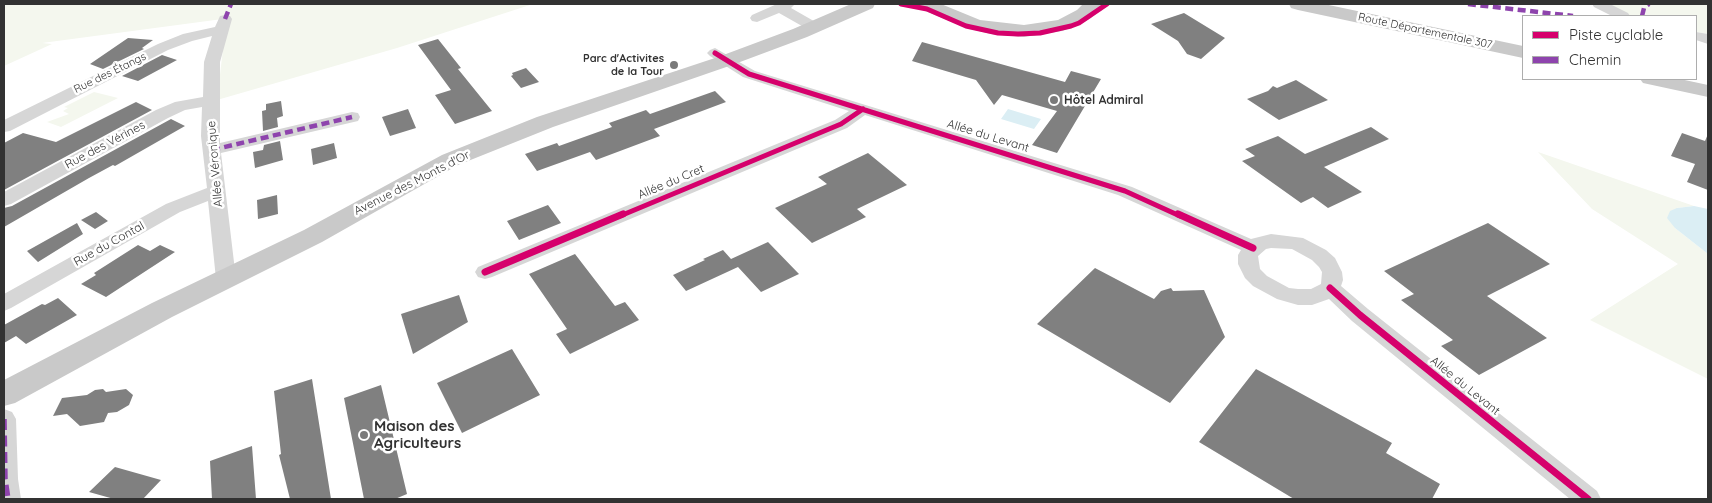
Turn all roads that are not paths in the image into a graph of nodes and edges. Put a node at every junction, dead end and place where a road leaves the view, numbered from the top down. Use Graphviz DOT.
graph roads {
  1 [pos="842,4"];
  2 [pos="866,4"];
  3 [pos="925,4"];
  4 [pos="944,4"];
  5 [pos="1083,4"];
  6 [pos="1094,4"];
  7 [pos="1298,4"];
  8 [pos="1332,4"];
  9 [pos="1599,4"];
  10 [pos="784,6"];
  11 [pos="1621,15"];
  12 [pos="757,18"];
  13 [pos="808,24"];
  14 [pos="223,25"];
  15 [pos="1522,44"];
  16 [pos="1522,52"];
  17 [pos="720,57"];
  18 [pos="1655,80"];
  19 [pos="1692,80"];
  20 [pos="1708,83"];
  21 [pos="1708,91"];
  22 [pos="210,100"];
  23 [pos="863,110"];
  24 [pos="352,117"];
  25 [pos="4,127"];
  26 [pos="212,150"];
  27 [pos="216,191"];
  28 [pos="4,200"];
  29 [pos="1252,248"];
  30 [pos="485,272"];
  31 [pos="226,274"];
  32 [pos="1330,288"];
  33 [pos="4,302"];
  34 [pos="4,394"];
  35 [pos="4,419"];
  36 [pos="8,499"];
  37 [pos="1588,499"];
  1 -- 13 [label="main road, Avenue des Monts d'Or"];
  2 -- 13 [label="main road, Avenue des Monts d'Or"];
  3 -- 6 [label="main road"];
  4 -- 5 [label="main road"];
  7 -- 16 [label="main road, Route Départementale 307"];
  8 -- 15 [label="main road, Route Départementale 307"];
  9 -- 11 [label="street"];
  10 -- 12 [label="street"];
  10 -- 13 [label="street"];
  13 -- 17 [label="main road, Avenue des Monts d'Or"];
  14 -- 22 [label="street, Allée Véronique"];
  14 -- 25 [label="street, Rue des Étangs"];
  17 -- 23 [label="street, Allée du Levant"];
  17 -- 31 [label="main road, Avenue des Monts d'Or"];
  18 -- 21 [label="main road"];
  19 -- 20 [label="main road"];
  22 -- 26 [label="street, Allée Véronique"];
  22 -- 28 [label="street, Rue des Vérines"];
  23 -- 29 [label="street, Allée du Levant"];
  23 -- 30 [label="street, Allée du Cret"];
  24 -- 26 [label="street"];
  26 -- 27 [label="street, Allée Véronique"];
  27 -- 31 [label="street, Allée Véronique"];
  27 -- 33 [label="street, Rue du Contal"];
  29 -- 32 [label="street"];
  29 -- 32 [label="street"];
  31 -- 34 [label="main road, Avenue des Monts d'Or"];
  32 -- 37 [label="street, Allée du Levant"];
  35 -- 36 [label="street"];
}
